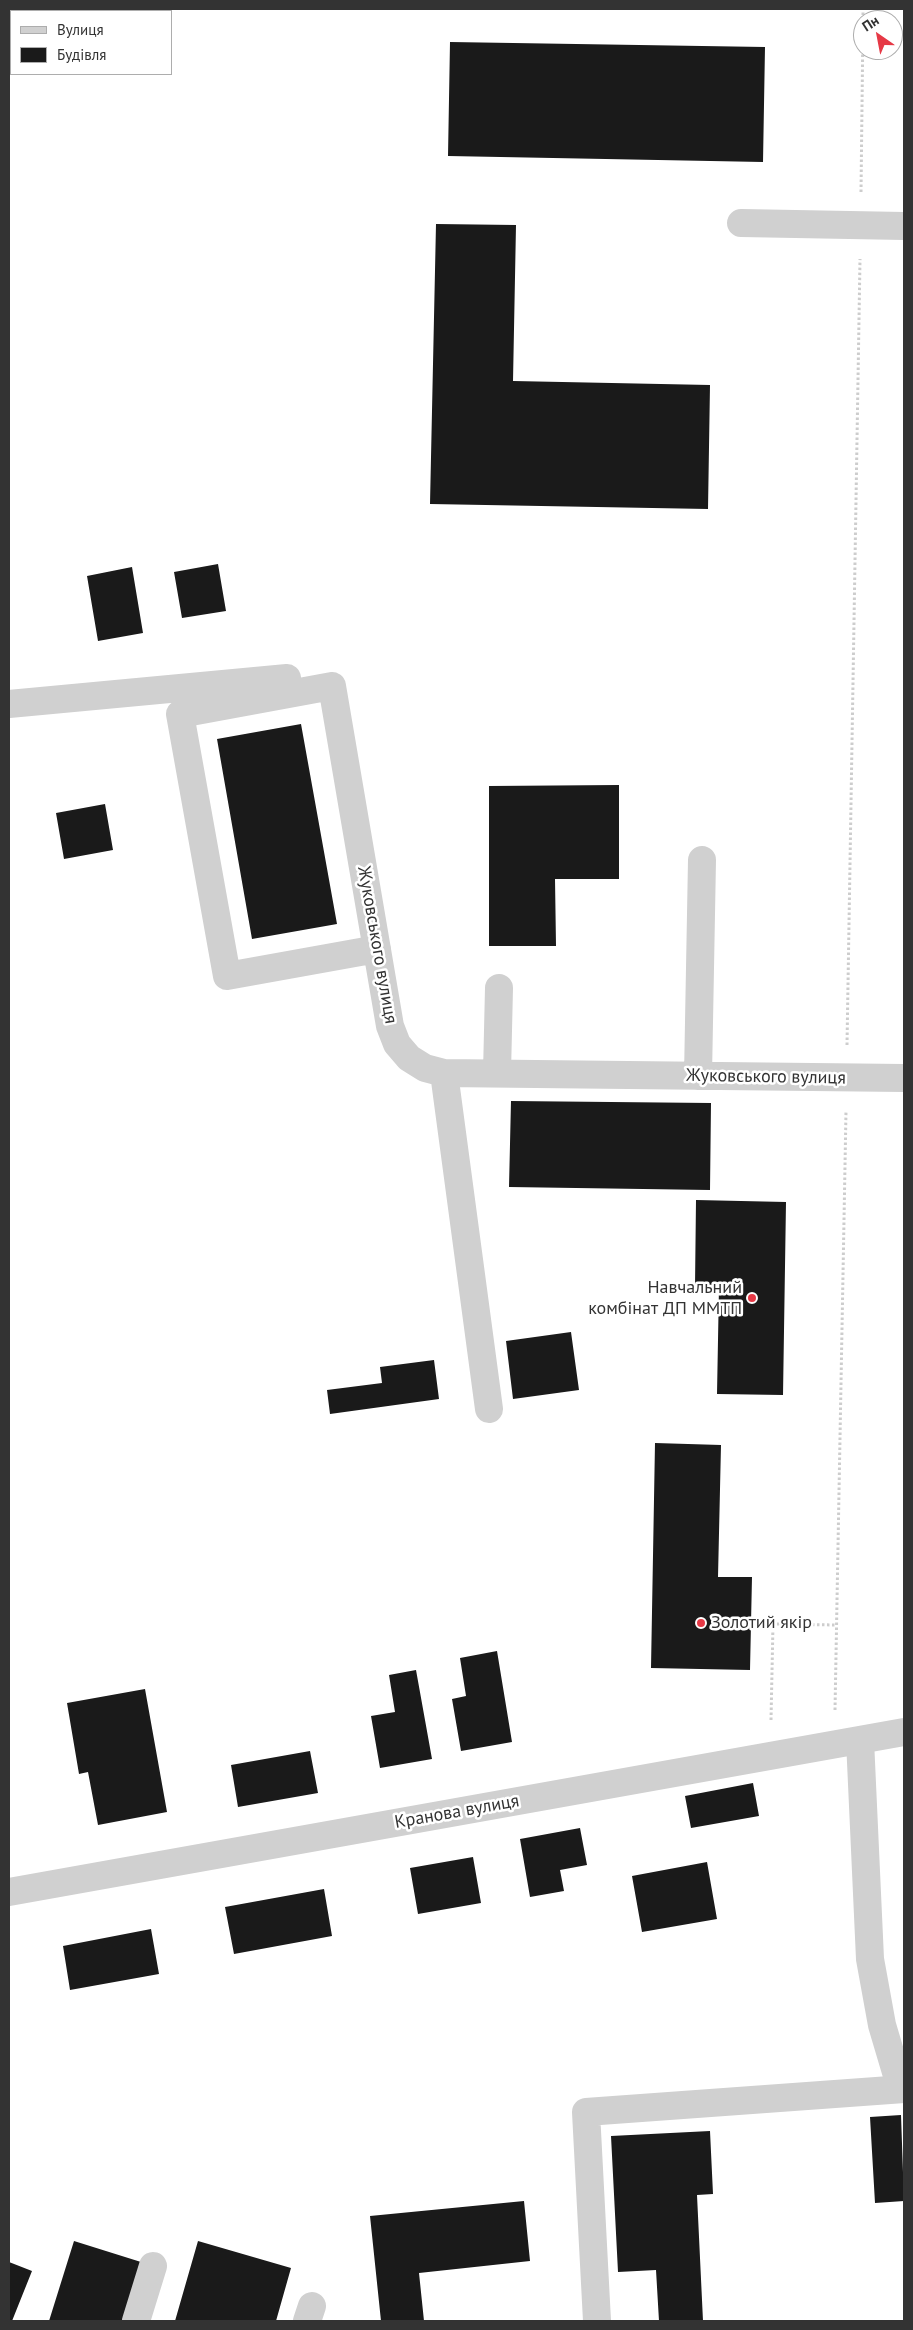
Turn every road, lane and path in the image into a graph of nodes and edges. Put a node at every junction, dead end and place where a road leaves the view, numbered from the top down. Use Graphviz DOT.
graph roads {
  1 [pos="862,60"];
  2 [pos="741,223"];
  3 [pos="860,226"];
  4 [pos="904,226"];
  5 [pos="332,686"];
  6 [pos="9,704"];
  7 [pos="702,860"];
  8 [pos="376,949"];
  9 [pos="499,988"];
  10 [pos="444,1073"];
  11 [pos="497,1073"];
  12 [pos="698,1076"];
  13 [pos="846,1078"];
  14 [pos="904,1078"];
  15 [pos="489,1408"];
  16 [pos="836,1625"];
  17 [pos="904,1732"];
  18 [pos="847,1742"];
  19 [pos="770,1756"];
  20 [pos="9,1892"];
  21 [pos="903,2089"];
  22 [pos="153,2266"];
  23 [pos="136,2321"];
  24 [pos="596,2321"];
  1 -- 3 [label="path"];
  2 -- 3 [label="street"];
  3 -- 4 [label="street"];
  3 -- 13 [label="path"];
  5 -- 6 [label="street"];
  5 -- 8 [label="street, Жуковського вулиця"];
  5 -- 8 [label="street"];
  7 -- 12 [label="street"];
  8 -- 10 [label="street, Жуковського вулиця"];
  9 -- 11 [label="street"];
  10 -- 11 [label="street, Жуковського вулиця"];
  10 -- 15 [label="street"];
  11 -- 12 [label="street, Жуковського вулиця"];
  12 -- 13 [label="street, Жуковського вулиця"];
  13 -- 14 [label="street, Жуковського вулиця"];
  13 -- 16 [label="path"];
  16 -- 18 [label="path"];
  16 -- 19 [label="path"];
  17 -- 18 [label="street, Кранова вулиця"];
  18 -- 19 [label="street, Кранова вулиця"];
  18 -- 21 [label="street"];
  19 -- 20 [label="street, Кранова вулиця"];
  21 -- 24 [label="street"];
  22 -- 23 [label="street"];
}
